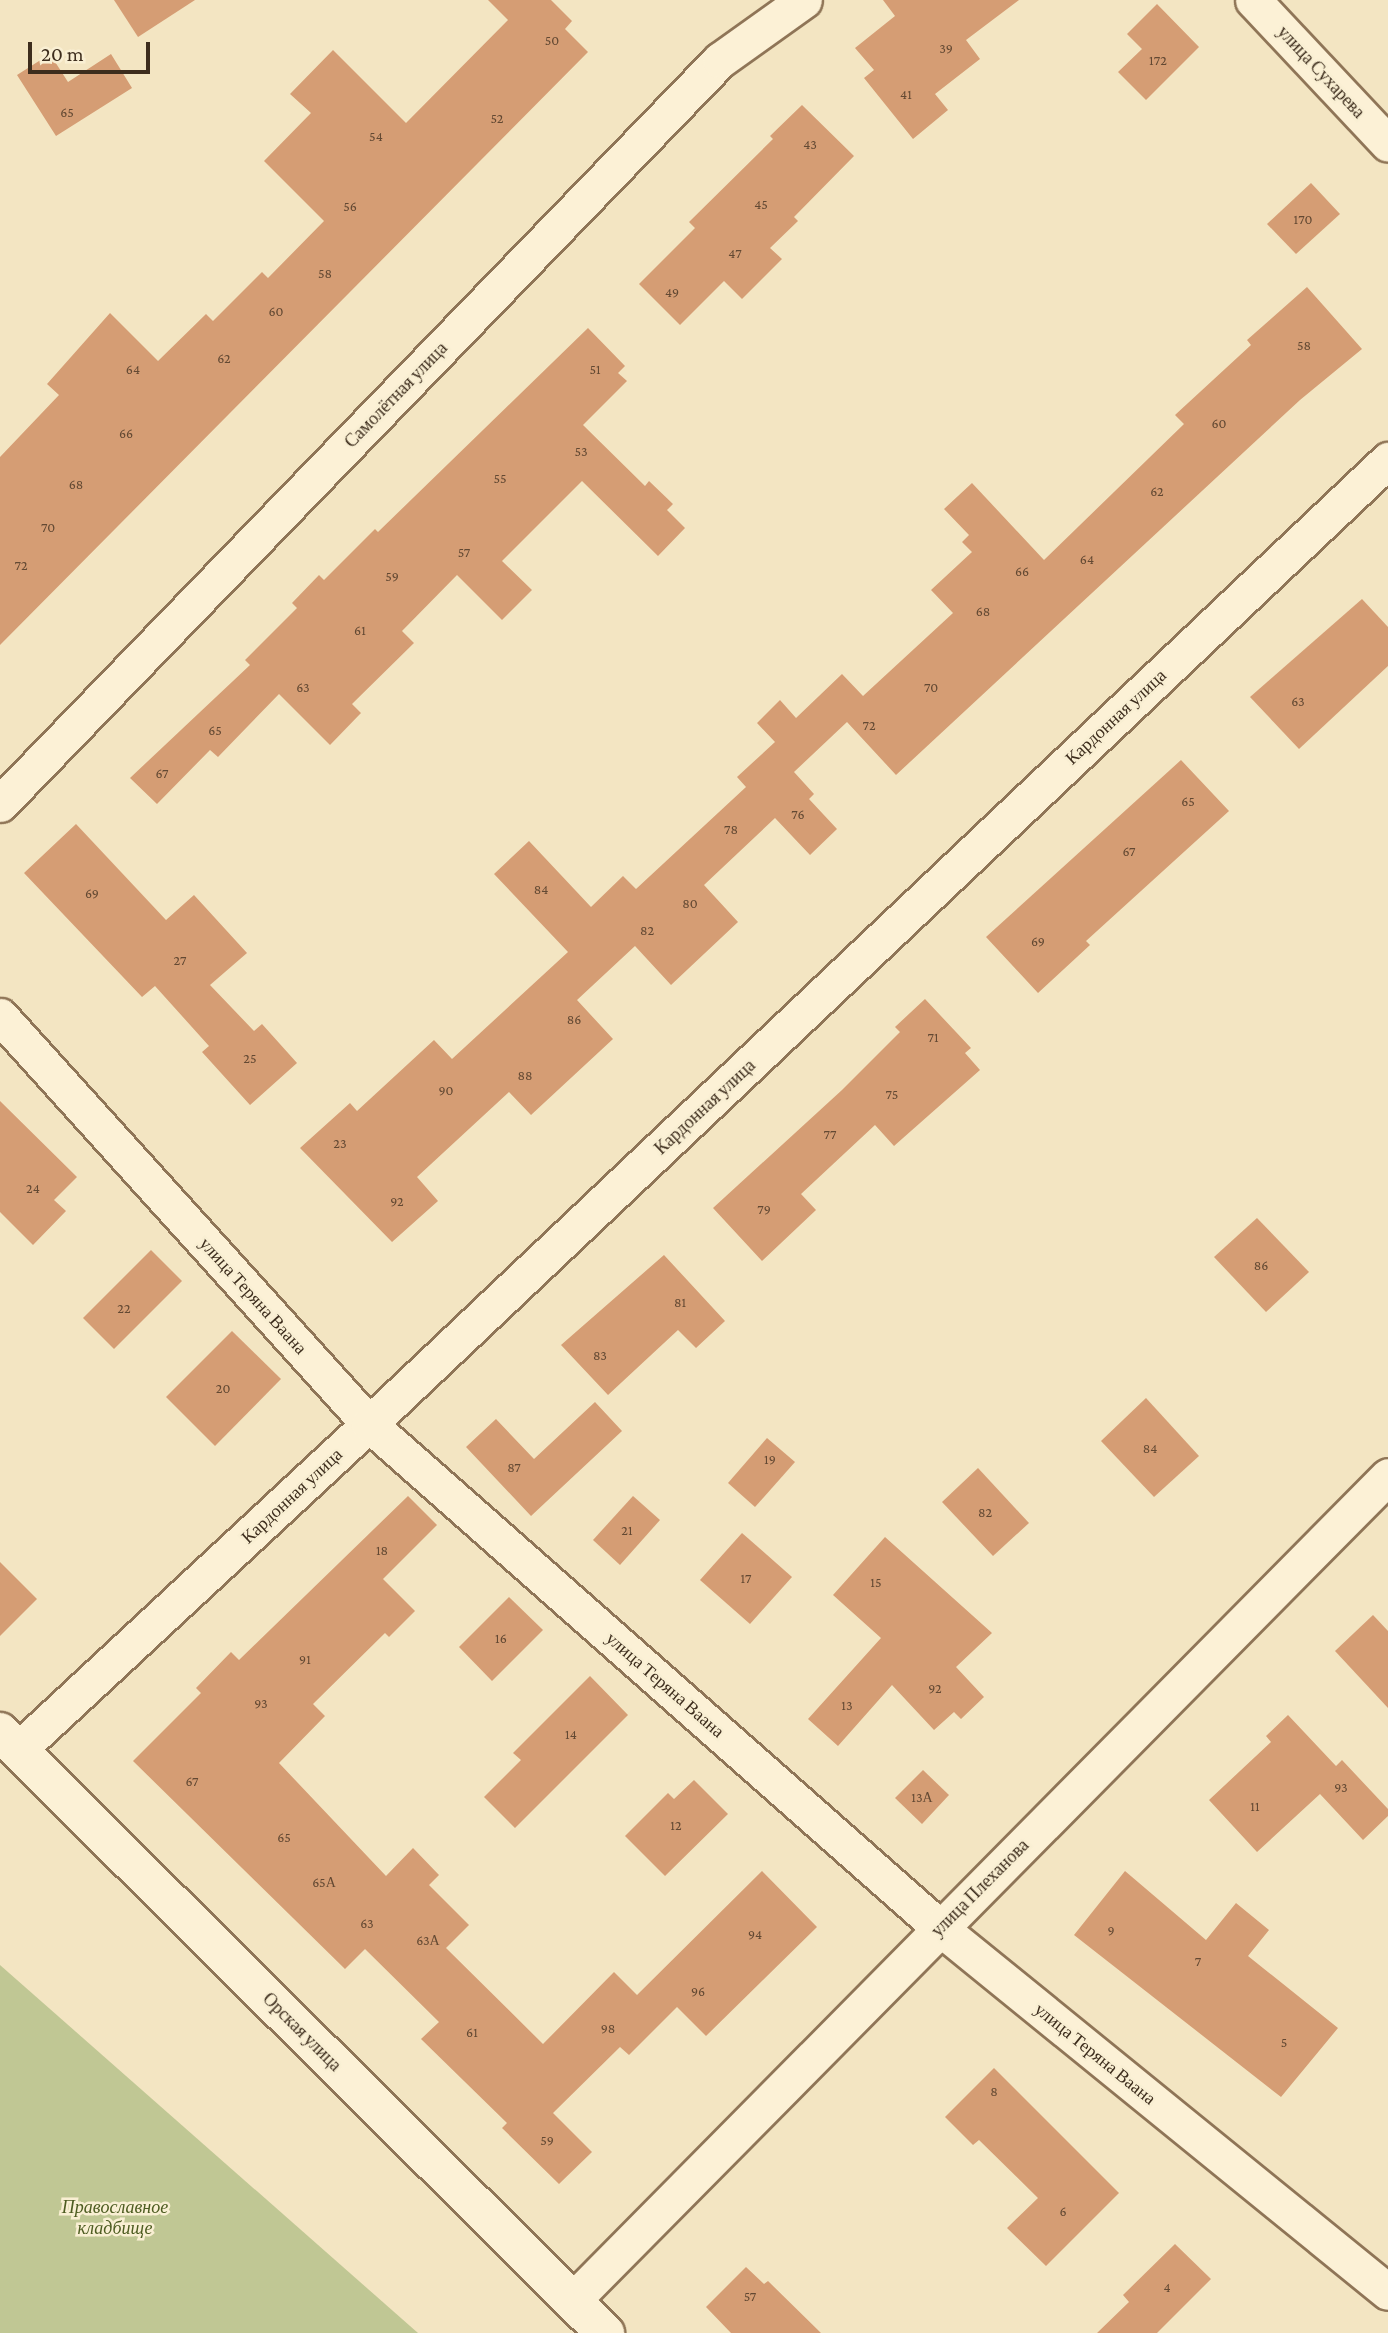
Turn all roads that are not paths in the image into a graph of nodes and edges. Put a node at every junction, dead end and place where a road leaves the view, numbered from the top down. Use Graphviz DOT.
graph roads {
  1 [pos="804,0"];
  2 [pos="1254,0"];
  3 [pos="1388,144"];
  4 [pos="1388,460"];
  5 [pos="0,804"];
  6 [pos="0,1016"];
  7 [pos="369,1424"];
  8 [pos="1388,1476"];
  9 [pos="9,1741"];
  10 [pos="940,1928"];
  11 [pos="1388,2292"];
  12 [pos="572,2301"];
  13 [pos="605,2333"];
  1 -- 5 [label="street, Самолётная улица"];
  2 -- 3 [label="street, улица Сухарева"];
  4 -- 7 [label="street, Кардонная улица"];
  6 -- 7 [label="street, улица Теряна Ваана"];
  7 -- 9 [label="street, Кардонная улица"];
  7 -- 10 [label="street, улица Теряна Ваана"];
  8 -- 10 [label="street, улица Плеханова"];
  9 -- 12 [label="main road, Орская улица"];
  10 -- 11 [label="street, улица Теряна Ваана"];
  10 -- 12 [label="street, улица Плеханова"];
  12 -- 13 [label="main road, Орская улица"];
}
